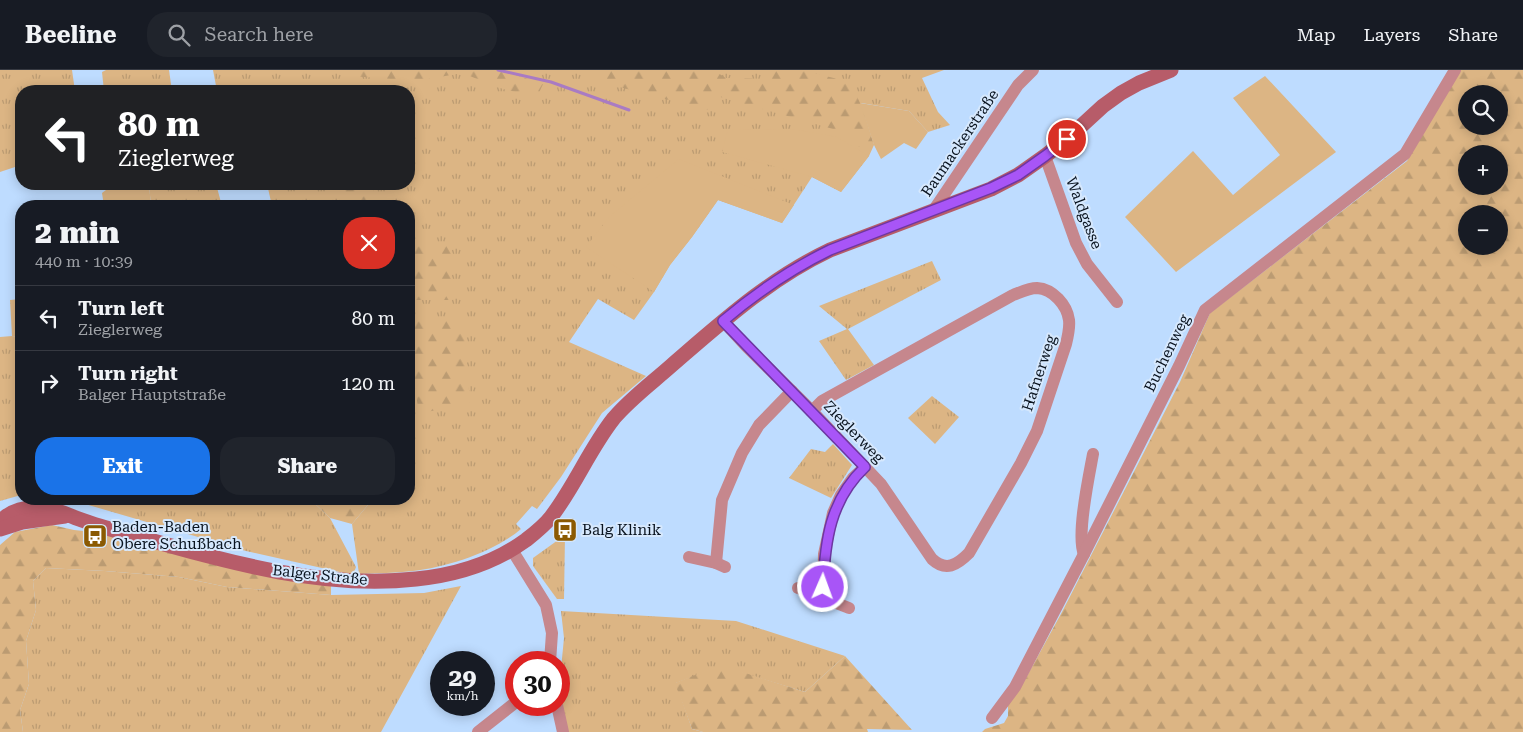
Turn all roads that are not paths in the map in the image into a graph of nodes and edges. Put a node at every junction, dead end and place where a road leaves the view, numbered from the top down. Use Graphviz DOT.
graph roads {
  1 [pos="1033,70"];
  2 [pos="1171,70"];
  3 [pos="1455,70"];
  4 [pos="1045,156"];
  5 [pos="933,211"];
  6 [pos="1117,302"];
  7 [pos="723,321"];
  8 [pos="792,391"];
  9 [pos="812,411"];
  10 [pos="1093,454"];
  11 [pos="865,467"];
  12 [pos="69,516"];
  13 [pos="0,524"];
  14 [pos="0,529"];
  15 [pos="512,550"];
  16 [pos="1084,554"];
  17 [pos="689,557"];
  18 [pos="954,564"];
  19 [pos="798,588"];
  20 [pos="820,596"];
  21 [pos="849,608"];
  22 [pos="551,651"];
  23 [pos="505,711"];
  24 [pos="559,716"];
  25 [pos="992,718"];
  26 [pos="478,732"];
  27 [pos="563,732"];
  1 -- 5 [label="street, Baumackerstraße"];
  2 -- 4 [label="street, Balger Straße"];
  3 -- 16 [label="street, Buchenweg"];
  4 -- 5 [label="street, Balger Straße"];
  4 -- 6 [label="street, Waldgasse"];
  5 -- 7 [label="street, Balger Straße"];
  7 -- 8 [label="street, Zieglerweg"];
  7 -- 15 [label="street, Balger Straße"];
  8 -- 9 [label="street, Zieglerweg"];
  8 -- 17 [label="street"];
  9 -- 11 [label="street, Zieglerweg"];
  9 -- 18 [label="street, Hafnerweg"];
  10 -- 16 [label="street"];
  11 -- 18 [label="street, Zieglerweg"];
  11 -- 20 [label="street"];
  12 -- 13 [label="street, Balger Straße"];
  12 -- 14 [label="street, Balger Straße"];
  12 -- 15 [label="street, Balger Straße"];
  15 -- 22 [label="street"];
  16 -- 25 [label="street, Buchenweg"];
  19 -- 20 [label="street"];
  20 -- 21 [label="street"];
  23 -- 26 [label="street"];
  24 -- 27 [label="street"];
}
